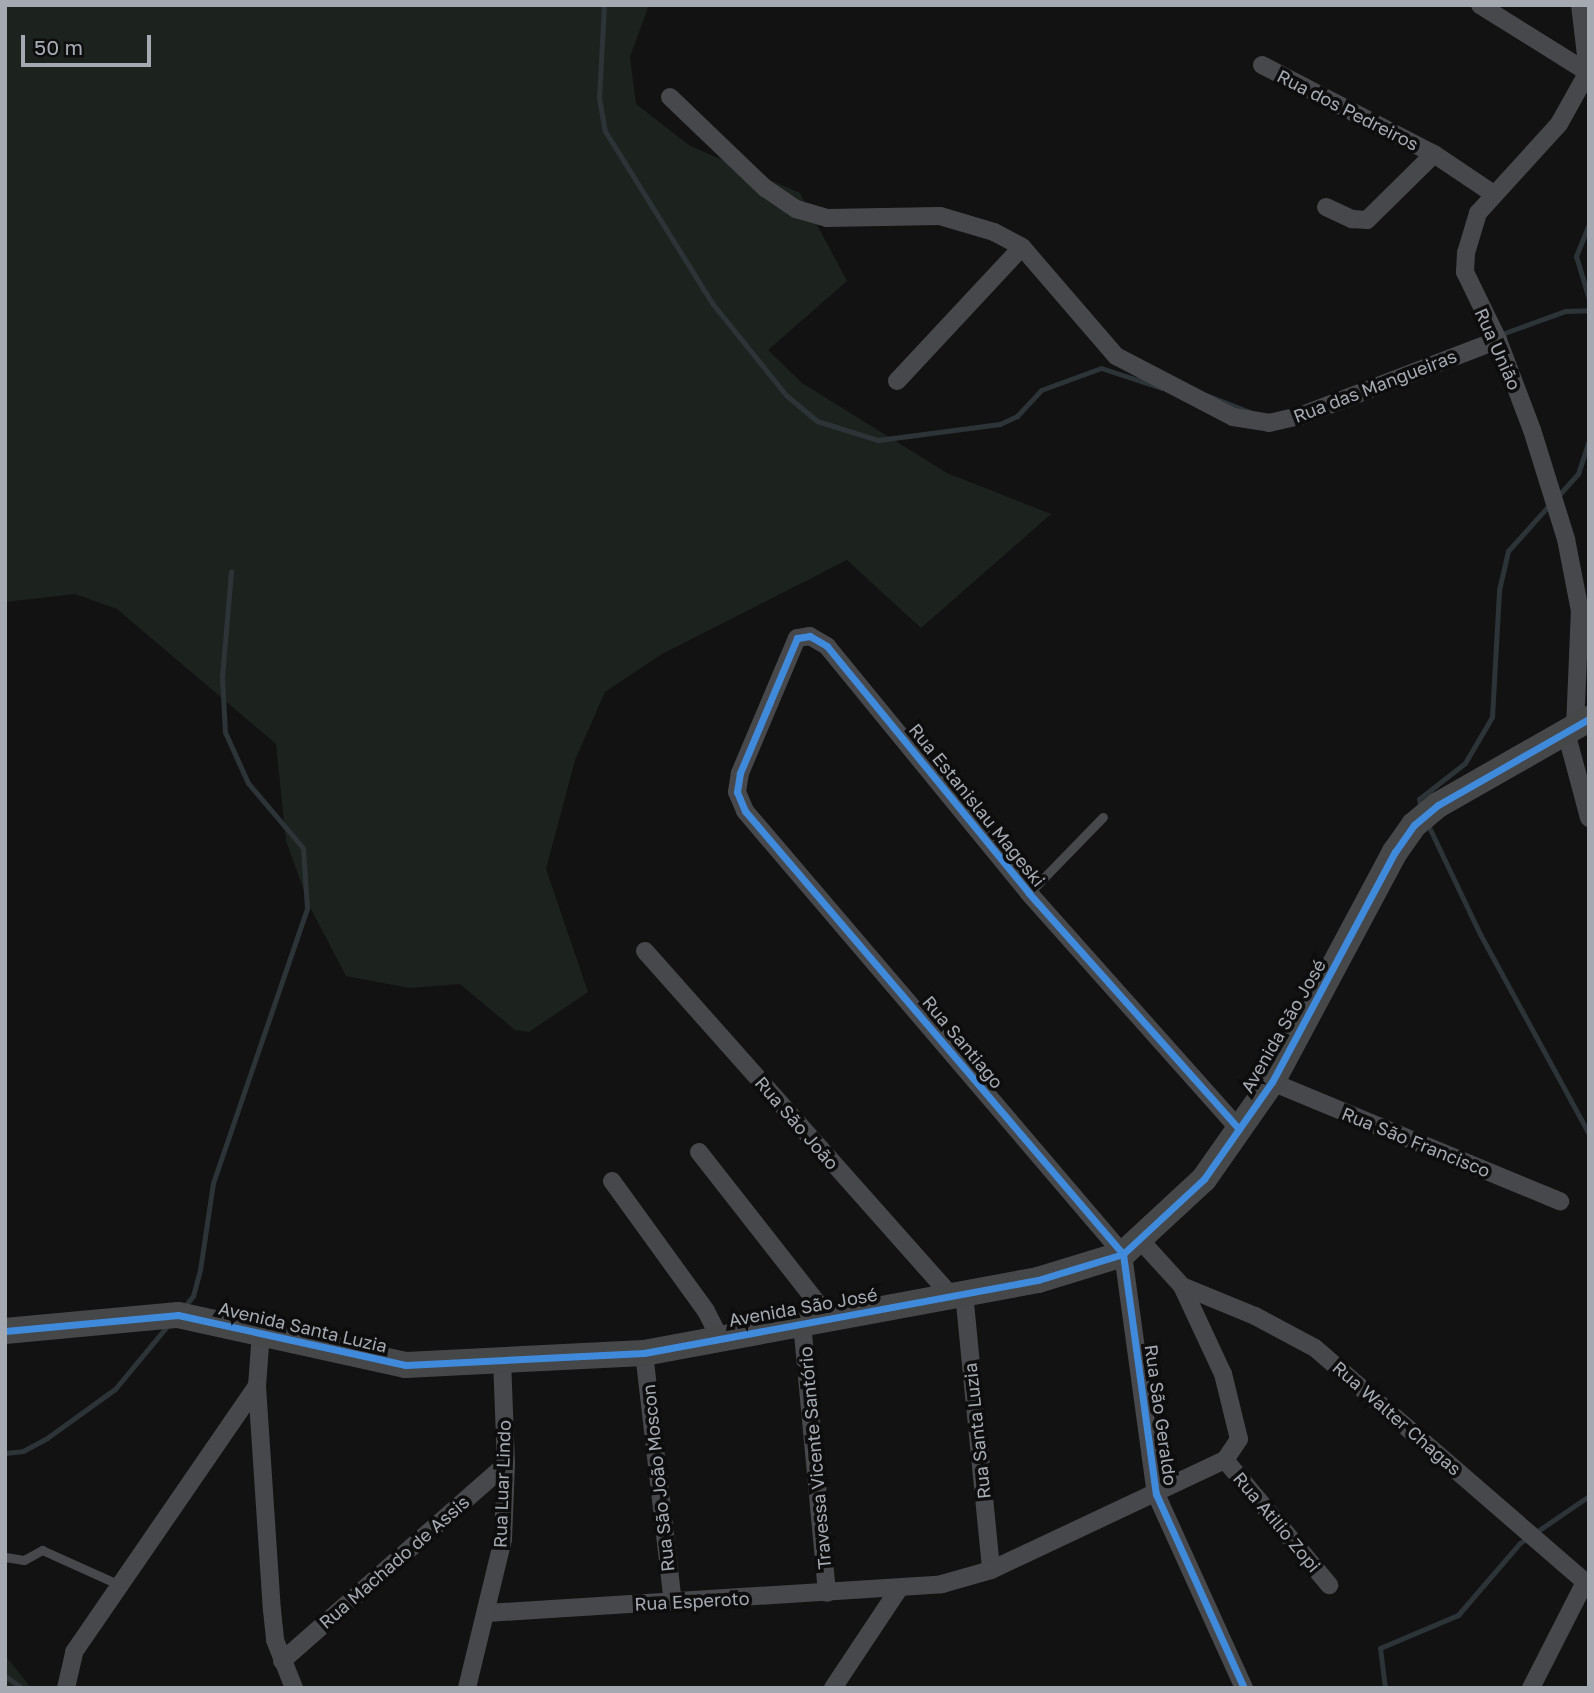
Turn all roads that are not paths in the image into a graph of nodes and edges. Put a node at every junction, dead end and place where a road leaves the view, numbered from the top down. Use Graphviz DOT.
graph roads {
  1 [pos="1480,5"];
  2 [pos="1580,5"];
  3 [pos="1262,65"];
  4 [pos="1588,72"];
  5 [pos="670,97"];
  6 [pos="1434,154"];
  7 [pos="1492,193"];
  8 [pos="1326,207"];
  9 [pos="1022,247"];
  10 [pos="1498,340"];
  11 [pos="897,381"];
  12 [pos="1577,726"];
  13 [pos="737,792"];
  14 [pos="1103,817"];
  15 [pos="1589,818"];
  16 [pos="1029,893"];
  17 [pos="645,951"];
  18 [pos="1272,1082"];
  19 [pos="1239,1129"];
  20 [pos="699,1152"];
  21 [pos="612,1181"];
  22 [pos="1560,1201"];
  23 [pos="1132,1248"];
  24 [pos="1182,1286"];
  25 [pos="957,1294"];
  26 [pos="830,1319"];
  27 [pos="802,1323"];
  28 [pos="5,1331"];
  29 [pos="261,1332"];
  30 [pos="720,1338"];
  31 [pos="645,1353"];
  32 [pos="502,1361"];
  33 [pos="257,1386"];
  34 [pos="1225,1460"];
  35 [pos="506,1464"];
  36 [pos="1156,1494"];
  37 [pos="5,1557"];
  38 [pos="991,1570"];
  39 [pos="1587,1583"];
  40 [pos="120,1585"];
  41 [pos="1329,1585"];
  42 [pos="898,1590"];
  43 [pos="827,1593"];
  44 [pos="673,1602"];
  45 [pos="487,1613"];
  46 [pos="282,1661"];
  47 [pos="66,1688"];
  48 [pos="294,1688"];
  49 [pos="467,1688"];
  50 [pos="833,1688"];
  51 [pos="1244,1688"];
  52 [pos="1531,1688"];
  1 -- 4 [label="street"];
  2 -- 4 [label="street"];
  3 -- 6 [label="street, Rua dos Pedreiros"];
  4 -- 7 [label="street, Rua União"];
  5 -- 9 [label="street"];
  6 -- 7 [label="street, Rua dos Pedreiros"];
  6 -- 8 [label="street, Rua dos Pedreiros"];
  7 -- 10 [label="street, Rua União"];
  9 -- 10 [label="street, Rua das Mangueiras"];
  9 -- 11 [label="street"];
  10 -- 12 [label="street, Rua União"];
  12 -- 15 [label="street, Rua União"];
  12 -- 18 [label="street, Avenida São José"];
  13 -- 16 [label="street, Rua Estanislau Mageski"];
  13 -- 23 [label="street, Rua Santiago"];
  14 -- 16 [label="lane"];
  16 -- 19 [label="street, Rua Estanislau Mageski"];
  17 -- 25 [label="street, Rua São João"];
  18 -- 19 [label="street, Avenida São José"];
  18 -- 22 [label="street, Rua São Francisco"];
  19 -- 23 [label="street, Avenida São José"];
  20 -- 26 [label="street"];
  21 -- 30 [label="street"];
  23 -- 24 [label="street, Rua Santiago"];
  23 -- 25 [label="street, Avenida São José"];
  23 -- 36 [label="street, Rua São Geraldo"];
  24 -- 34 [label="street"];
  24 -- 39 [label="street, Rua Walter Chagas"];
  25 -- 26 [label="street, Avenida São José"];
  25 -- 38 [label="street, Rua Santa Luzia"];
  26 -- 27 [label="street, Avenida São José"];
  27 -- 30 [label="street, Avenida São José"];
  27 -- 43 [label="street, Travessa Vicente Santório"];
  28 -- 29 [label="street, Avenida Santa Luzia"];
  29 -- 32 [label="street, Avenida Santa Luzia"];
  29 -- 33 [label="street"];
  30 -- 31 [label="street, Avenida Santa Luzia"];
  31 -- 32 [label="street, Avenida Santa Luzia"];
  31 -- 44 [label="street, Rua São João Moscon"];
  32 -- 35 [label="street, Rua Luar Lindo"];
  33 -- 40 [label="street"];
  33 -- 46 [label="street"];
  34 -- 36 [label="street, Rua Esperoto"];
  34 -- 41 [label="street, Rua Atilio Zopi"];
  35 -- 45 [label="street, Rua Luar Lindo"];
  35 -- 46 [label="street, Rua Machado de Assis"];
  36 -- 38 [label="street, Rua Esperoto"];
  36 -- 51 [label="street, Rua São Geraldo"];
  37 -- 40 [label="lane"];
  38 -- 42 [label="street, Rua Esperoto"];
  39 -- 52 [label="street"];
  40 -- 47 [label="street"];
  42 -- 43 [label="street, Rua Esperoto"];
  42 -- 50 [label="street"];
  43 -- 44 [label="street, Rua Esperoto"];
  44 -- 45 [label="street, Rua Esperoto"];
  45 -- 49 [label="street, Rua Luar Lindo"];
  46 -- 48 [label="street"];
}
